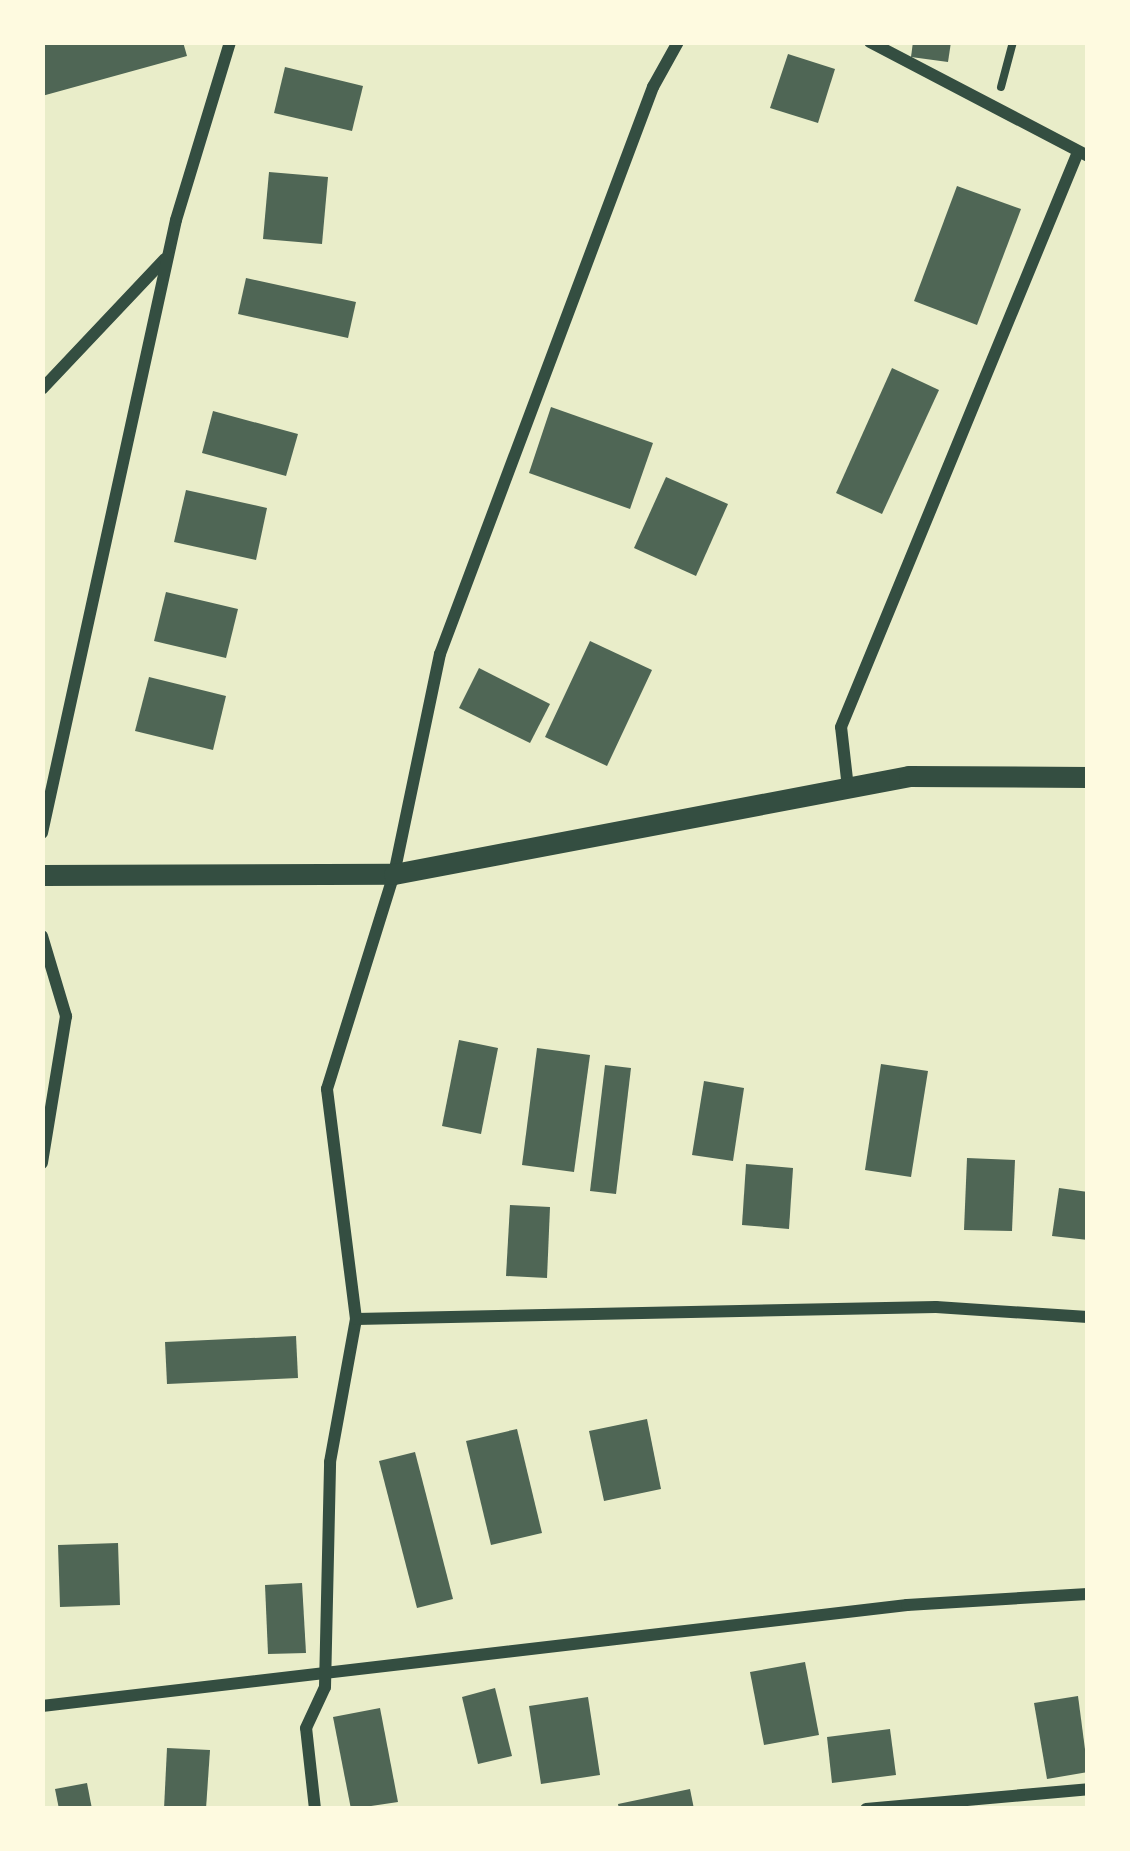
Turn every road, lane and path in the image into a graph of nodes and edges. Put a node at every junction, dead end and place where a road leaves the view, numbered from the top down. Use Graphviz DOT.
graph roads {
  1 [pos="230,42"];
  2 [pos="678,42"];
  3 [pos="870,42"];
  4 [pos="1013,42"];
  5 [pos="995,108"];
  6 [pos="1083,154"];
  7 [pos="169,256"];
  8 [pos="42,389"];
  9 [pos="1088,777"];
  10 [pos="848,788"];
  11 [pos="42,833"];
  12 [pos="394,874"];
  13 [pos="42,875"];
  14 [pos="42,936"];
  15 [pos="42,1163"];
  16 [pos="1088,1317"];
  17 [pos="356,1319"];
  18 [pos="1088,1594"];
  19 [pos="324,1674"];
  20 [pos="42,1706"];
  21 [pos="1088,1789"];
  22 [pos="315,1809"];
  23 [pos="866,1809"];
  1 -- 7 [label="street"];
  2 -- 12 [label="street"];
  3 -- 5 [label="street"];
  4 -- 5 [label="path"];
  5 -- 6 [label="street"];
  6 -- 10 [label="street"];
  7 -- 8 [label="street"];
  7 -- 11 [label="street"];
  9 -- 10 [label="street"];
  10 -- 12 [label="street"];
  12 -- 13 [label="street"];
  12 -- 17 [label="street"];
  14 -- 15 [label="street"];
  16 -- 17 [label="street"];
  17 -- 19 [label="street"];
  18 -- 19 [label="street"];
  19 -- 20 [label="street"];
  19 -- 22 [label="street"];
  21 -- 23 [label="street"];
}
